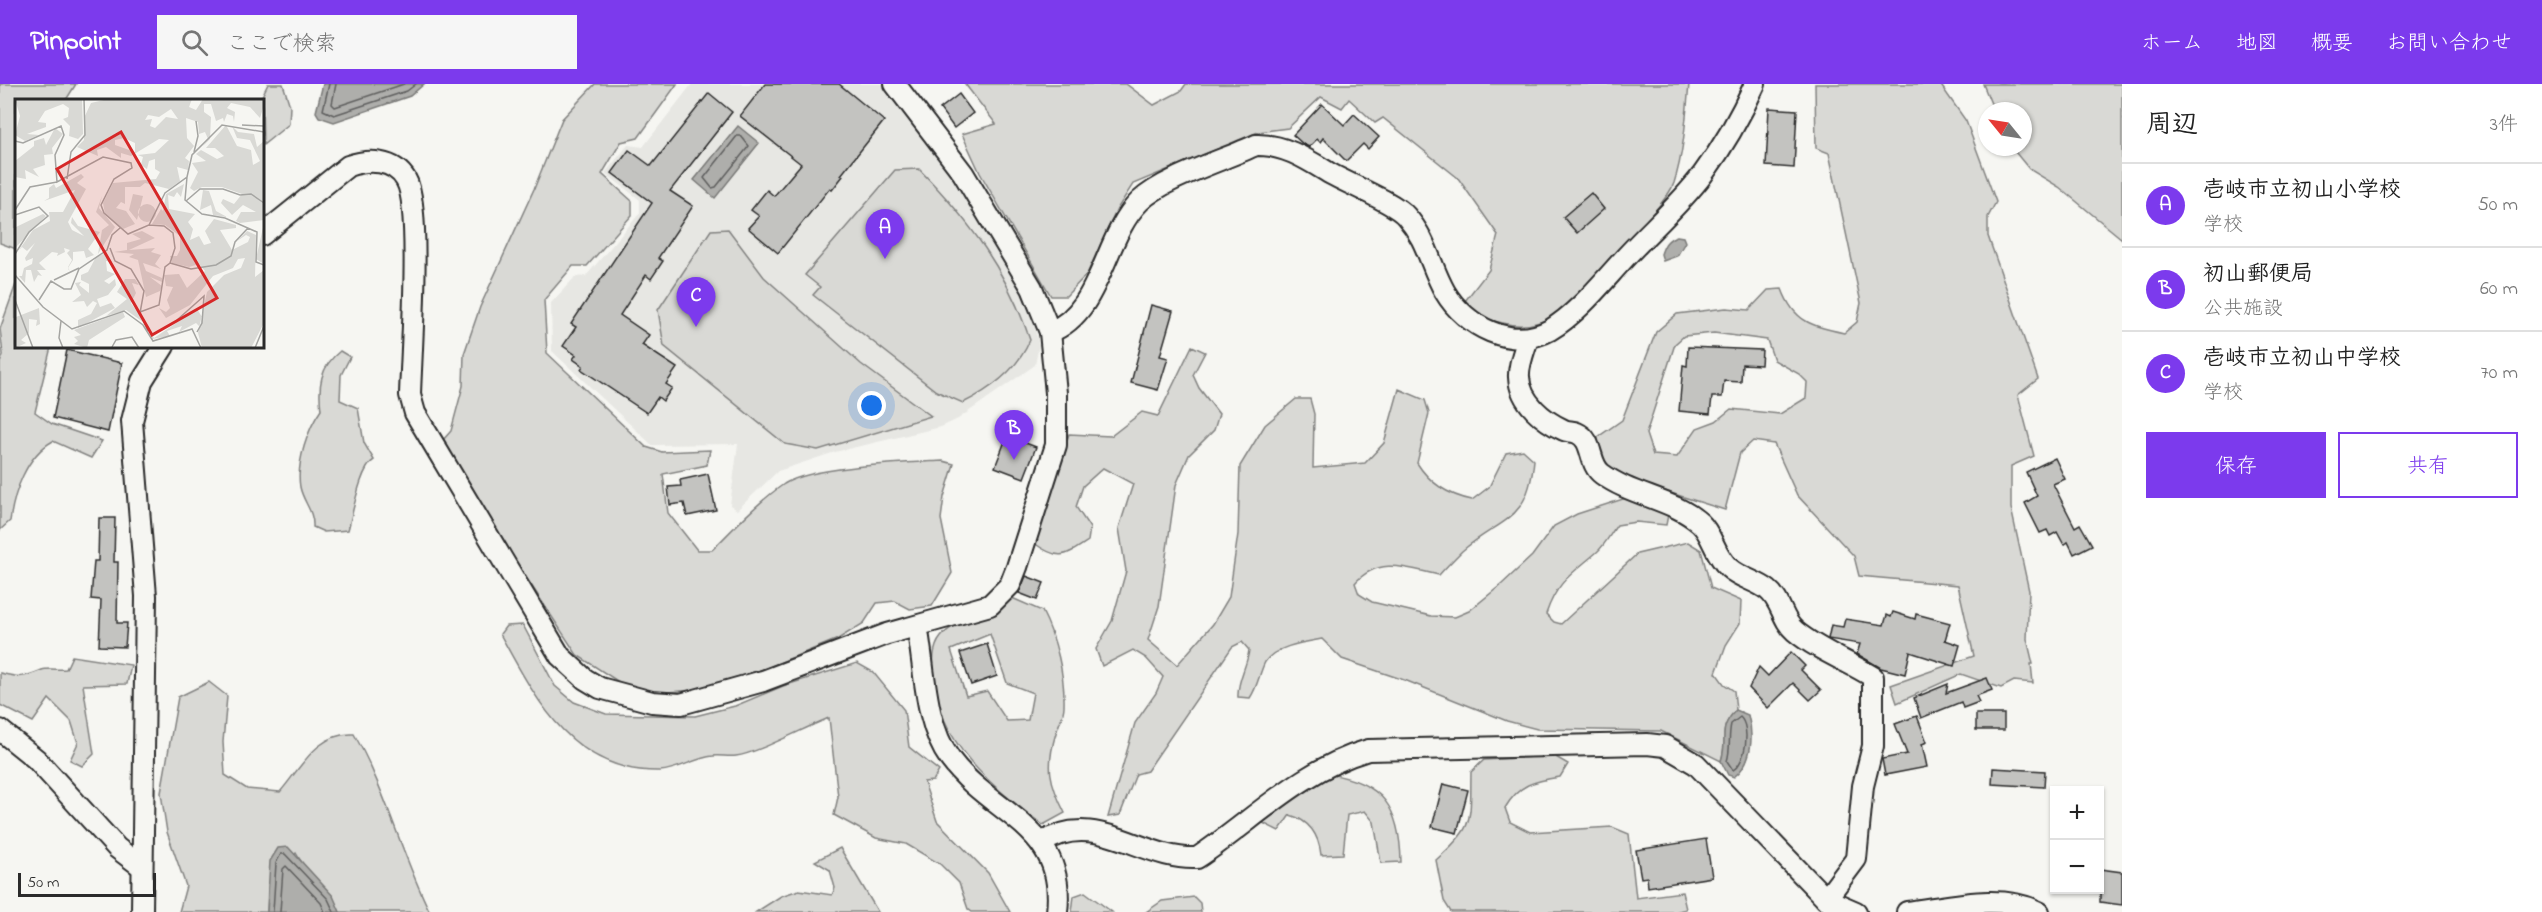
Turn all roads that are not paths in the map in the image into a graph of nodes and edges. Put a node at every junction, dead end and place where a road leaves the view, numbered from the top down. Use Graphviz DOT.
graph roads {
  1 [pos="895,84"];
  2 [pos="1755,84"];
  3 [pos="264,232"];
  4 [pos="1050,332"];
  5 [pos="1528,338"];
  6 [pos="163,348"];
  7 [pos="917,626"];
  8 [pos="0,730"];
  9 [pos="1042,843"];
  10 [pos="142,867"];
  11 [pos="1826,899"];
  12 [pos="142,912"];
  13 [pos="1057,912"];
  14 [pos="1856,912"];
  15 [pos="1907,912"];
  16 [pos="2039,912"];
  1 -- 4 [label="street"];
  2 -- 5 [label="street"];
  3 -- 7 [label="street"];
  4 -- 5 [label="street"];
  4 -- 7 [label="street"];
  5 -- 11 [label="street"];
  6 -- 10 [label="street"];
  7 -- 9 [label="street"];
  8 -- 10 [label="street"];
  9 -- 11 [label="street"];
  9 -- 13 [label="street"];
  10 -- 12 [label="street"];
  11 -- 14 [label="street"];
  15 -- 16 [label="street"];
}
